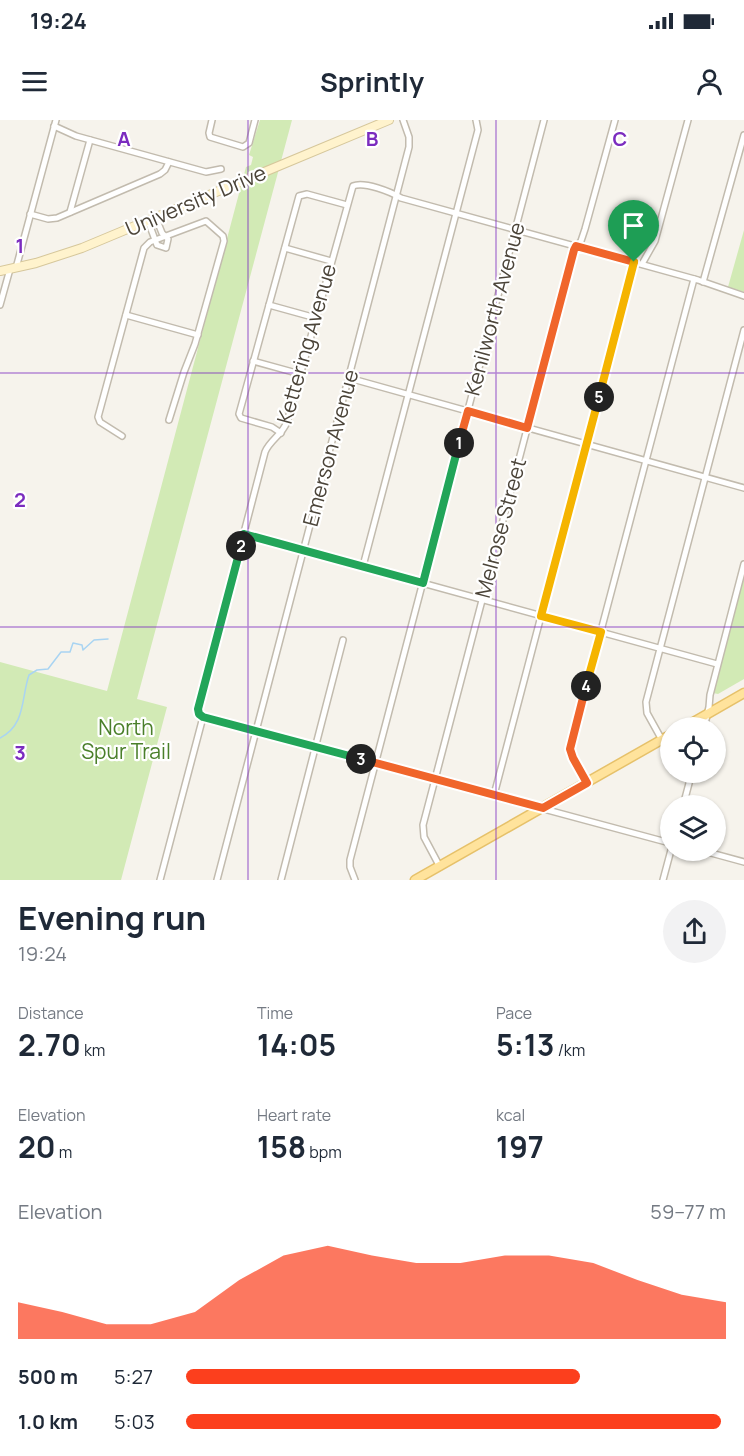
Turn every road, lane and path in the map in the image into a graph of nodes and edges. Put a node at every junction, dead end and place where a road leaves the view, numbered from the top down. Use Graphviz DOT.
graph roads {
  1 [pos="212,120"];
  2 [pos="255,120"];
  3 [pos="389,120"];
  4 [pos="403,120"];
  5 [pos="476,120"];
  6 [pos="544,120"];
  7 [pos="615,120"];
  8 [pos="688,120"];
  9 [pos="55,123"];
  10 [pos="744,135"];
  11 [pos="90,140"];
  12 [pos="169,162"];
  13 [pos="220,169"];
  14 [pos="397,195"];
  15 [pos="347,205"];
  16 [pos="70,212"];
  17 [pos="456,213"];
  18 [pos="30,214"];
  19 [pos="152,219"];
  20 [pos="515,229"];
  21 [pos="165,236"];
  22 [pos="156,240"];
  23 [pos="576,246"];
  24 [pos="285,248"];
  25 [pos="331,261"];
  26 [pos="634,262"];
  27 [pos="642,264"];
  28 [pos="13,268"];
  29 [pos="0,271"];
  30 [pos="694,279"];
  31 [pos="705,283"];
  32 [pos="744,296"];
  33 [pos="0,305"];
  34 [pos="269,305"];
  35 [pos="126,315"];
  36 [pos="316,318"];
  37 [pos="744,330"];
  38 [pos="198,335"];
  39 [pos="253,362"];
  40 [pos="300,375"];
  41 [pos="349,378"];
  42 [pos="408,394"];
  43 [pos="468,411"];
  44 [pos="169,420"];
  45 [pos="527,428"];
  46 [pos="281,433"];
  47 [pos="122,436"];
  48 [pos="586,444"];
  49 [pos="646,460"];
  50 [pos="705,477"];
  51 [pos="744,488"];
  52 [pos="244,534"];
  53 [pos="304,550"];
  54 [pos="744,564"];
  55 [pos="363,566"];
  56 [pos="423,583"];
  57 [pos="482,599"];
  58 [pos="541,616"];
  59 [pos="601,632"];
  60 [pos="343,640"];
  61 [pos="660,649"];
  62 [pos="717,664"];
  63 [pos="744,693"];
  64 [pos="708,713"];
  65 [pos="203,717"];
  66 [pos="701,717"];
  67 [pos="707,717"];
  68 [pos="660,729"];
  69 [pos="256,731"];
  70 [pos="660,740"];
  71 [pos="316,747"];
  72 [pos="375,763"];
  73 [pos="435,779"];
  74 [pos="587,783"];
  75 [pos="494,795"];
  76 [pos="543,808"];
  77 [pos="660,840"];
  78 [pos="726,857"];
  79 [pos="668,861"];
  80 [pos="744,862"];
  81 [pos="440,867"];
  82 [pos="160,880"];
  83 [pos="217,880"];
  84 [pos="281,880"];
  85 [pos="355,880"];
  86 [pos="415,880"];
  87 [pos="663,880"];
  1 -- 2 [label="street"];
  3 -- 19 [label="main road, University Drive"];
  4 -- 14 [label="street, Emerson Avenue"];
  5 -- 17 [label="street"];
  6 -- 20 [label="street, Kenilworth Avenue"];
  7 -- 23 [label="street, Melrose Street"];
  8 -- 27 [label="street"];
  9 -- 11 [label="street"];
  9 -- 18 [label="street"];
  10 -- 31 [label="street"];
  11 -- 12 [label="street"];
  11 -- 16 [label="street"];
  12 -- 13 [label="street"];
  12 -- 16 [label="street"];
  14 -- 15 [label="street, Kettering Avenue"];
  14 -- 17 [label="street"];
  14 -- 41 [label="street, Emerson Avenue"];
  15 -- 24 [label="street"];
  15 -- 25 [label="street, Kettering Avenue"];
  16 -- 18 [label="street"];
  17 -- 20 [label="street"];
  17 -- 42 [label="street"];
  18 -- 28 [label="street"];
  19 -- 21 [label="street"];
  19 -- 22 [label="street"];
  19 -- 28 [label="main road, University Drive"];
  20 -- 23 [label="street"];
  20 -- 43 [label="street, Kenilworth Avenue"];
  21 -- 22 [label="street"];
  21 -- 22 [label="street"];
  21 -- 38 [label="street"];
  22 -- 35 [label="street"];
  23 -- 26 [label="street"];
  23 -- 45 [label="street, Melrose Street"];
  24 -- 25 [label="street"];
  24 -- 34 [label="street"];
  25 -- 36 [label="street, Kettering Avenue"];
  26 -- 27 [label="street"];
  26 -- 48 [label="street"];
  27 -- 30 [label="street"];
  28 -- 29 [label="main road, University Drive"];
  28 -- 33 [label="street"];
  30 -- 31 [label="street"];
  30 -- 49 [label="street"];
  31 -- 32 [label="street"];
  34 -- 36 [label="street"];
  34 -- 39 [label="street"];
  35 -- 38 [label="street"];
  35 -- 47 [label="street"];
  36 -- 40 [label="street, Kettering Avenue"];
  37 -- 50 [label="street"];
  38 -- 44 [label="street"];
  39 -- 40 [label="street"];
  39 -- 46 [label="street"];
  40 -- 46 [label="street, Kettering Avenue"];
  41 -- 42 [label="street"];
  41 -- 53 [label="street, Emerson Avenue"];
  42 -- 43 [label="street"];
  42 -- 55 [label="street"];
  43 -- 45 [label="street"];
  43 -- 56 [label="street, Kenilworth Avenue"];
  45 -- 48 [label="street"];
  45 -- 57 [label="street, Melrose Street"];
  46 -- 52 [label="street, Kettering Avenue"];
  48 -- 49 [label="street"];
  48 -- 58 [label="street"];
  49 -- 50 [label="street"];
  49 -- 59 [label="street"];
  50 -- 51 [label="street"];
  50 -- 61 [label="street"];
  52 -- 53 [label="street"];
  52 -- 65 [label="street, Kettering Avenue"];
  53 -- 55 [label="street"];
  53 -- 69 [label="street, Emerson Avenue"];
  54 -- 62 [label="street"];
  55 -- 56 [label="street"];
  56 -- 57 [label="street"];
  56 -- 72 [label="street, Kenilworth Avenue"];
  57 -- 58 [label="street"];
  57 -- 73 [label="street, Melrose Street"];
  58 -- 59 [label="street"];
  58 -- 75 [label="street"];
  59 -- 61 [label="street"];
  59 -- 74 [label="street"];
  60 -- 71 [label="street"];
  61 -- 62 [label="street"];
  61 -- 68 [label="street"];
  62 -- 64 [label="street"];
  63 -- 64 [label="main road"];
  64 -- 66 [label="main road"];
  64 -- 67 [label="street"];
  65 -- 69 [label="street"];
  65 -- 82 [label="street, Kettering Avenue"];
  69 -- 71 [label="street"];
  69 -- 83 [label="street, Emerson Avenue"];
  70 -- 74 [label="main road"];
  71 -- 72 [label="street"];
  71 -- 84 [label="street"];
  72 -- 73 [label="street"];
  72 -- 85 [label="street, Kenilworth Avenue"];
  73 -- 75 [label="street"];
  73 -- 81 [label="street, Melrose Street"];
  74 -- 76 [label="main road"];
  75 -- 76 [label="street"];
  76 -- 77 [label="street"];
  76 -- 81 [label="main road"];
  78 -- 80 [label="street"];
  79 -- 87 [label="street"];
  81 -- 86 [label="main road"];
}
